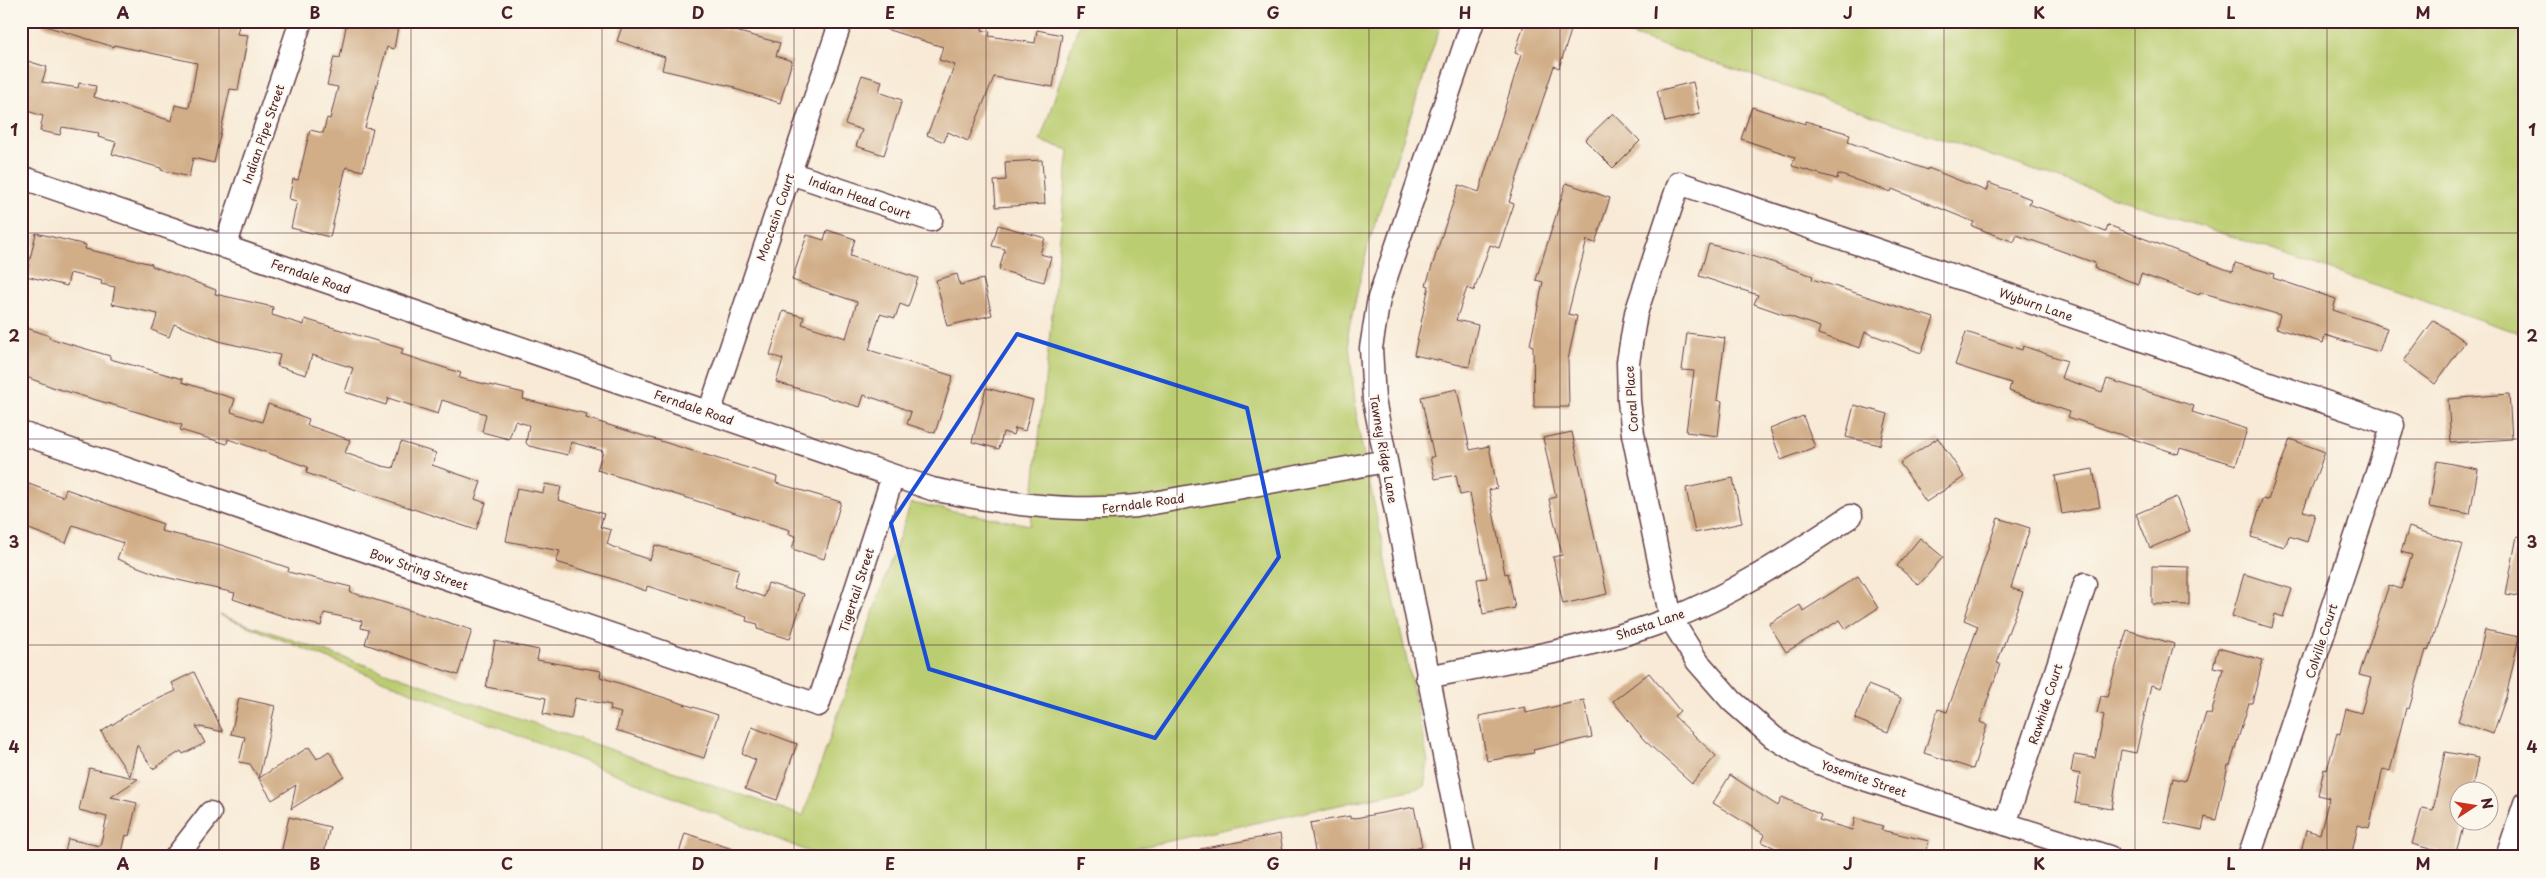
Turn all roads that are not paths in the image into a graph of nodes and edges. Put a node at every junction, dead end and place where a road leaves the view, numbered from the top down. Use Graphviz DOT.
graph roads {
  1 [pos="301,21"];
  2 [pos="1473,21"];
  3 [pos="838,22"];
  4 [pos="790,173"];
  5 [pos="21,177"];
  6 [pos="1679,183"];
  7 [pos="931,220"];
  8 [pos="225,247"];
  9 [pos="709,413"];
  10 [pos="2392,424"];
  11 [pos="21,433"];
  12 [pos="1386,461"];
  13 [pos="894,476"];
  14 [pos="1851,516"];
  15 [pos="2085,584"];
  16 [pos="1671,618"];
  17 [pos="1427,678"];
  18 [pos="818,705"];
  19 [pos="2525,803"];
  20 [pos="210,813"];
  21 [pos="2005,824"];
  22 [pos="176,857"];
  23 [pos="1464,857"];
  24 [pos="2109,857"];
  25 [pos="2249,857"];
  26 [pos="2507,857"];
  1 -- 8 [label="street, Indian Pipe Street"];
  2 -- 12 [label="street, Tawney Ridge Lane"];
  3 -- 4 [label="street, Moccasin Court"];
  4 -- 7 [label="street, Indian Head Court"];
  4 -- 9 [label="street, Moccasin Court"];
  5 -- 8 [label="street, Ferndale Road"];
  6 -- 10 [label="street, Wyburn Lane"];
  6 -- 16 [label="street, Coral Place"];
  8 -- 9 [label="street, Ferndale Road"];
  9 -- 13 [label="street, Ferndale Road"];
  10 -- 25 [label="street, Colville Court"];
  11 -- 18 [label="street, Bow String Street"];
  12 -- 13 [label="street, Ferndale Road"];
  12 -- 17 [label="street, Tawney Ridge Lane"];
  13 -- 18 [label="street, Tigertail Street"];
  14 -- 16 [label="street, Shasta Lane"];
  15 -- 21 [label="street, Rawhide Court"];
  16 -- 17 [label="street, Shasta Lane"];
  16 -- 21 [label="street, Yosemite Street"];
  17 -- 23 [label="street, Tawney Ridge Lane"];
  19 -- 26 [label="street"];
  20 -- 22 [label="street"];
  21 -- 24 [label="street, Yosemite Street"];
}
